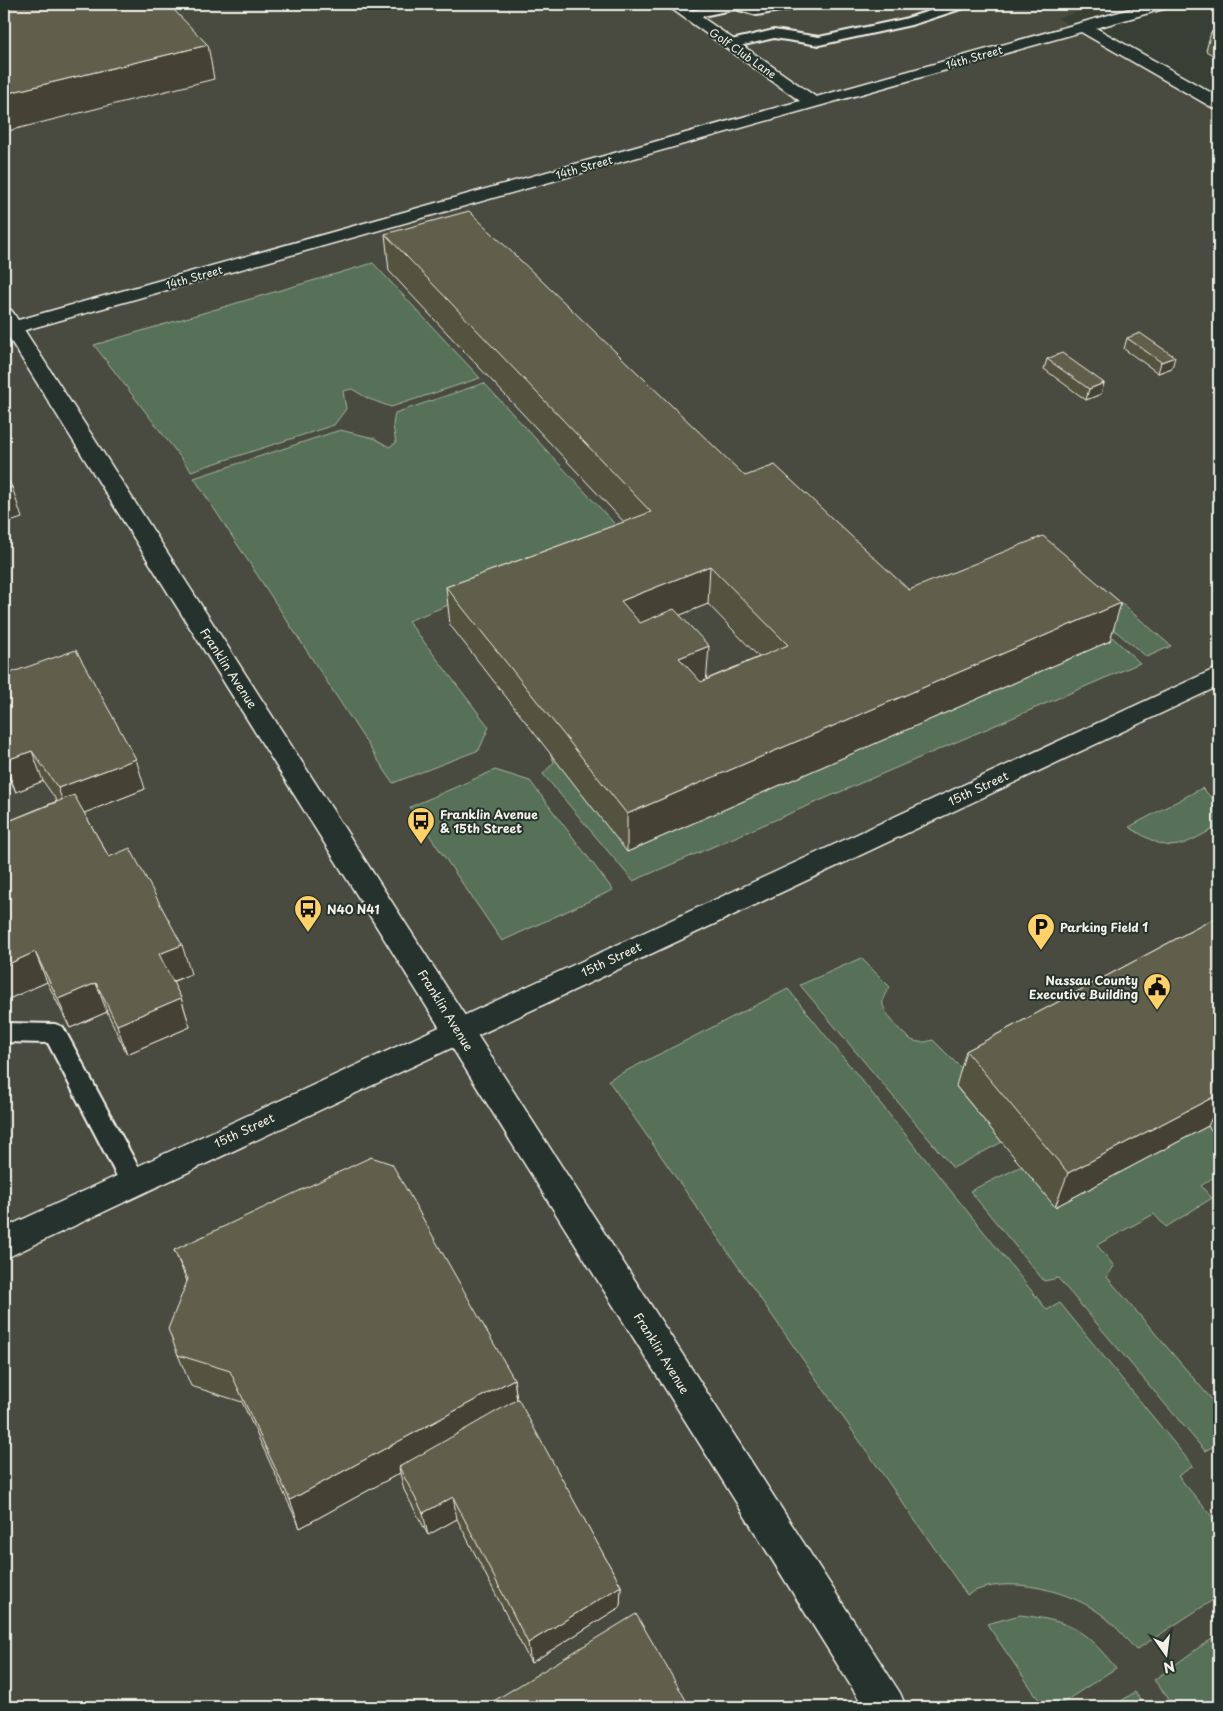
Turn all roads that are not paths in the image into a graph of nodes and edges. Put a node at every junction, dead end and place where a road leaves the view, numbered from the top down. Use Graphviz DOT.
graph roads {
  1 [pos="673,4"];
  2 [pos="735,4"];
  3 [pos="796,4"];
  4 [pos="963,4"];
  5 [pos="1164,4"];
  6 [pos="757,10"];
  7 [pos="689,15"];
  8 [pos="1083,27"];
  9 [pos="774,34"];
  10 [pos="731,44"];
  11 [pos="814,102"];
  12 [pos="1219,104"];
  13 [pos="7,324"];
  14 [pos="1219,676"];
  15 [pos="458,1030"];
  16 [pos="4,1033"];
  17 [pos="133,1182"];
  18 [pos="4,1244"];
  19 [pos="886,1707"];
  1 -- 7 [label="street, Golf Club Lane"];
  2 -- 6 [label="lane"];
  2 -- 7 [label="lane"];
  3 -- 6 [label="lane"];
  4 -- 9 [label="lane"];
  5 -- 8 [label="street, 14th Street"];
  6 -- 9 [label="lane"];
  7 -- 10 [label="street, Golf Club Lane"];
  8 -- 11 [label="street, 14th Street"];
  8 -- 12 [label="street"];
  9 -- 10 [label="lane"];
  10 -- 11 [label="street, Golf Club Lane"];
  11 -- 13 [label="street, 14th Street"];
  13 -- 15 [label="street, Franklin Avenue"];
  14 -- 15 [label="street, 15th Street"];
  15 -- 17 [label="street, 15th Street"];
  15 -- 19 [label="street, Franklin Avenue"];
  16 -- 17 [label="lane"];
  17 -- 18 [label="street, 15th Street"];
}
